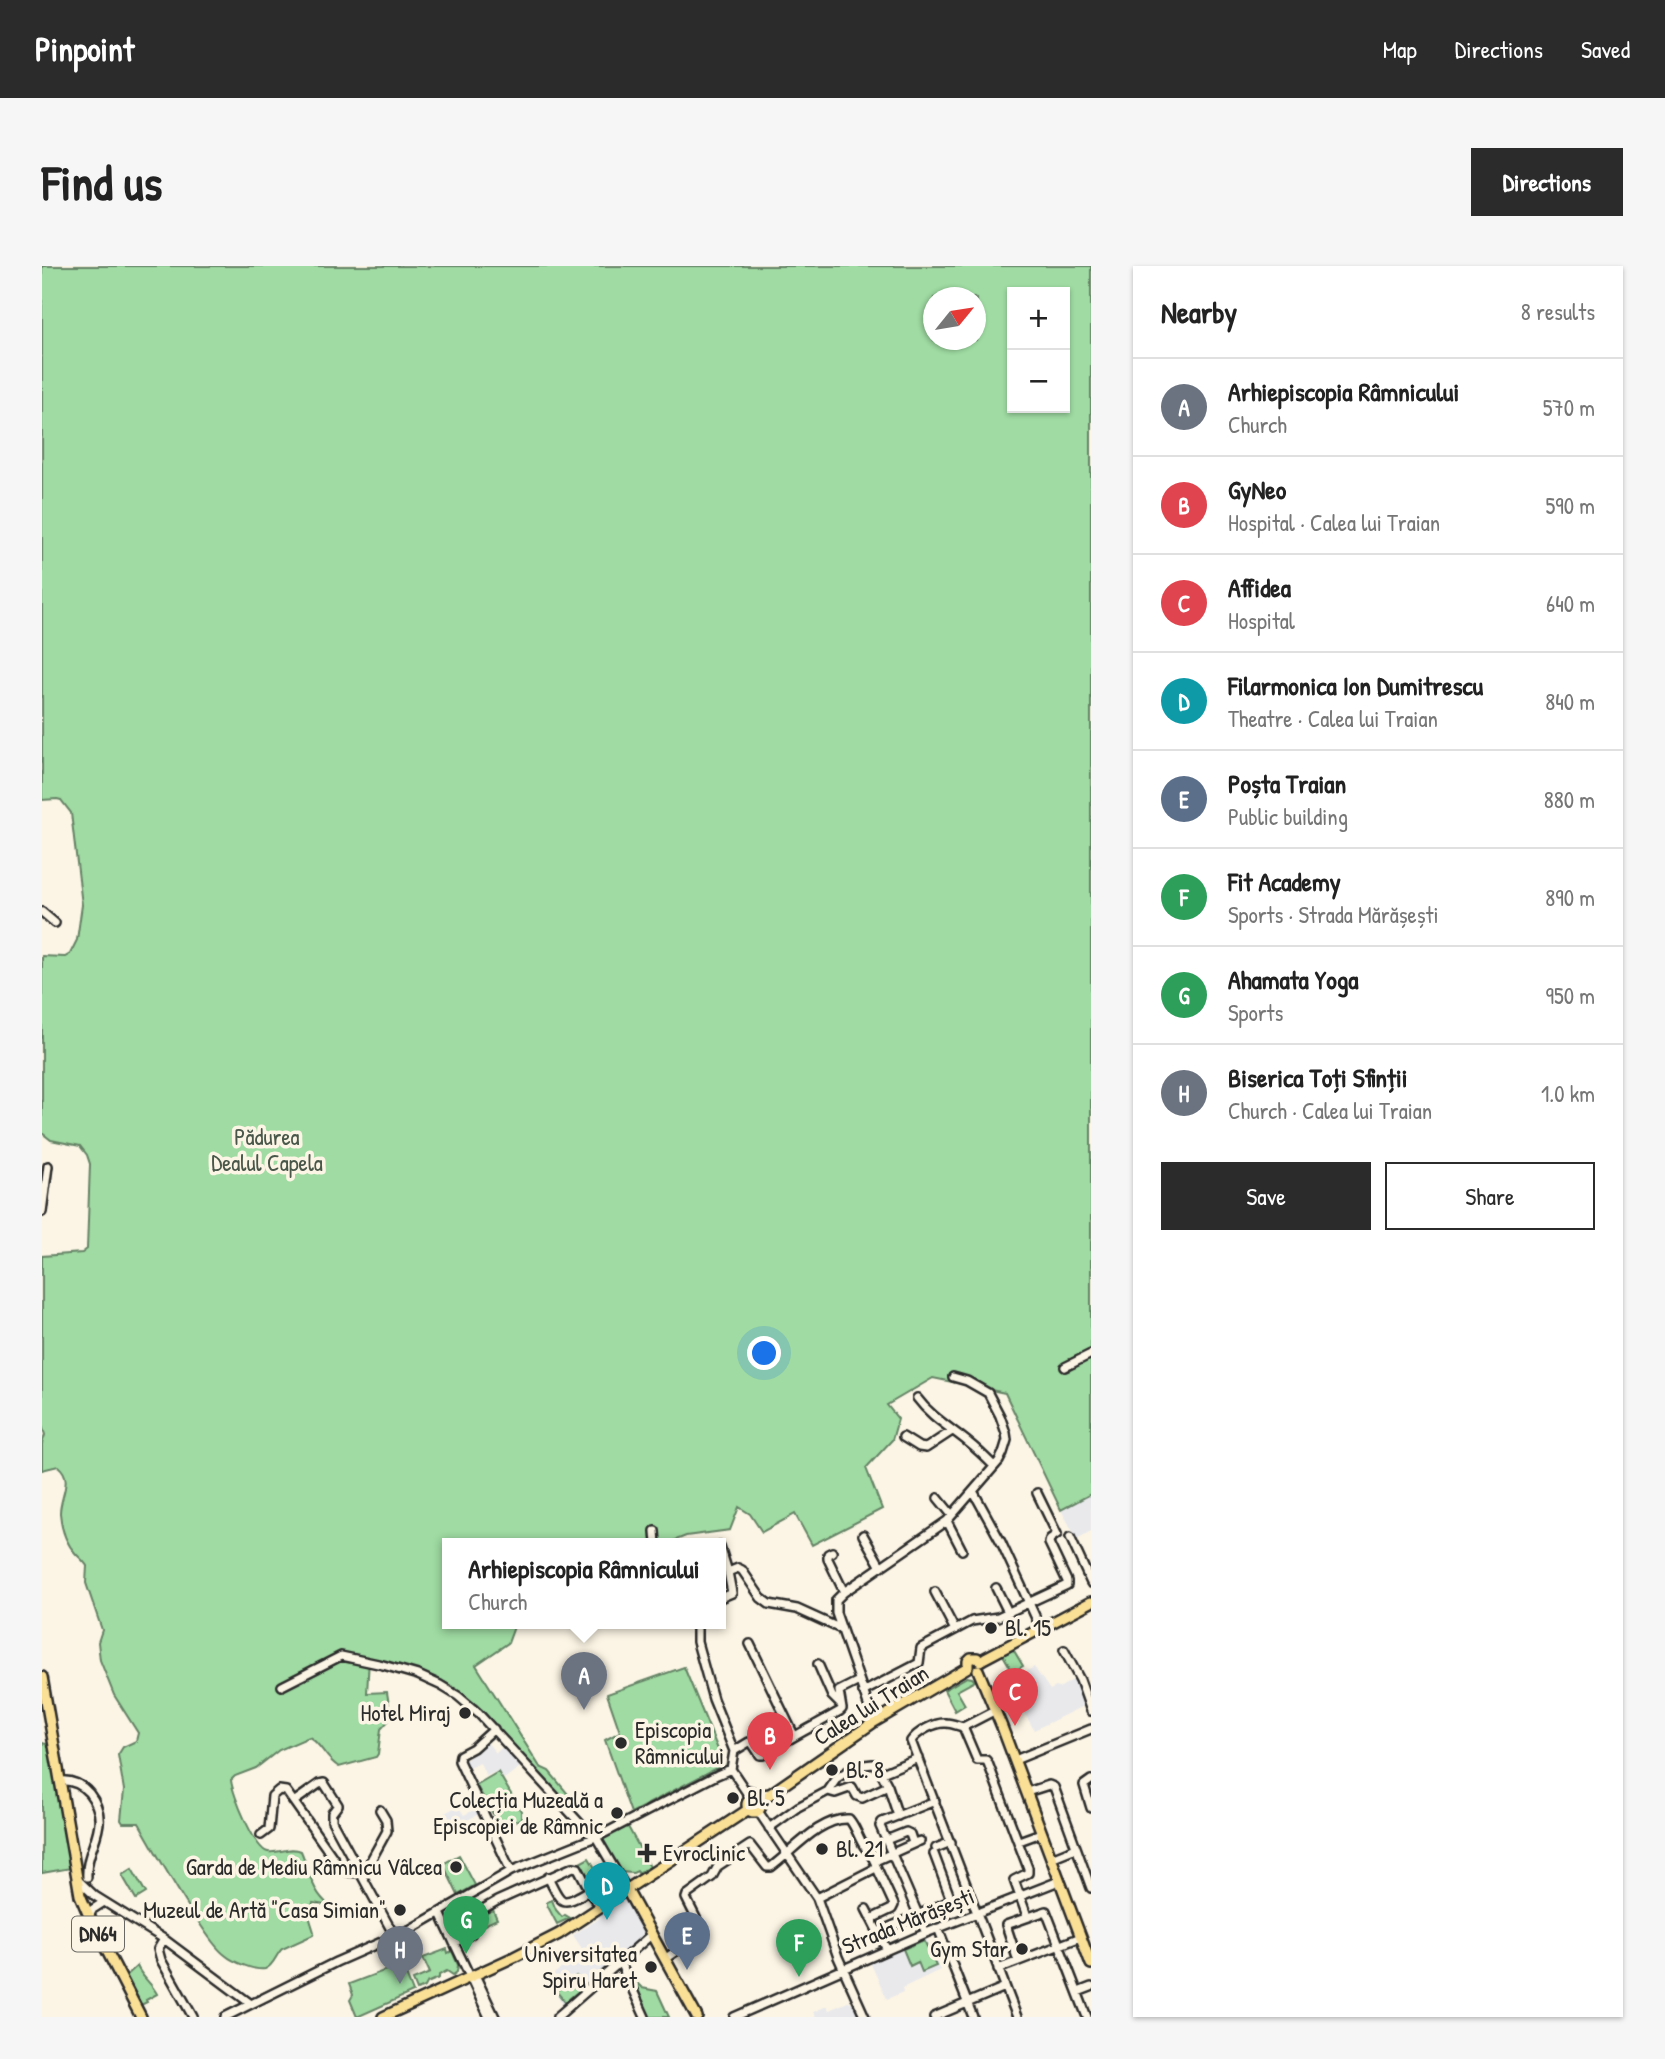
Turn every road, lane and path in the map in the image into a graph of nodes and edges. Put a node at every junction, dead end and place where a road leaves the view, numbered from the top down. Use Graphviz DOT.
graph roads {
  1 [pos="42,912"];
  2 [pos="55,923"];
  3 [pos="48,1166"];
  4 [pos="42,1212"];
  5 [pos="1091,1354"];
  6 [pos="1065,1367"];
  7 [pos="953,1377"];
  8 [pos="917,1398"];
  9 [pos="951,1431"];
  10 [pos="903,1437"];
  11 [pos="994,1466"];
  12 [pos="973,1491"];
  13 [pos="1037,1493"];
  14 [pos="938,1498"];
  15 [pos="949,1518"];
  16 [pos="655,1531"];
  17 [pos="863,1535"];
  18 [pos="1070,1537"];
  19 [pos="656,1538"];
  20 [pos="962,1550"];
  21 [pos="832,1552"];
  22 [pos="726,1566"];
  23 [pos="881,1567"];
  24 [pos="728,1572"];
  25 [pos="1019,1580"];
  26 [pos="1091,1583"];
  27 [pos="1010,1585"];
  28 [pos="996,1588"];
  29 [pos="844,1592"];
  30 [pos="934,1592"];
  31 [pos="726,1596"];
  32 [pos="1029,1602"];
  33 [pos="1091,1602"];
  34 [pos="1009,1612"];
  35 [pos="697,1629"];
  36 [pos="841,1629"];
  37 [pos="1041,1629"];
  38 [pos="955,1630"];
  39 [pos="750,1644"];
  40 [pos="1064,1650"];
  41 [pos="818,1664"];
  42 [pos="975,1666"];
  43 [pos="42,1677"];
  44 [pos="859,1681"];
  45 [pos="282,1686"];
  46 [pos="863,1692"];
  47 [pos="841,1706"];
  48 [pos="996,1710"];
  49 [pos="1091,1711"];
  50 [pos="874,1722"];
  51 [pos="963,1727"];
  52 [pos="1091,1729"];
  53 [pos="494,1730"];
  54 [pos="794,1735"];
  55 [pos="734,1751"];
  56 [pos="918,1758"];
  57 [pos="1015,1760"];
  58 [pos="731,1769"];
  59 [pos="882,1773"];
  60 [pos="1091,1780"];
  61 [pos="60,1781"];
  62 [pos="888,1786"];
  63 [pos="744,1788"];
  64 [pos="828,1791"];
  65 [pos="1027,1792"];
  66 [pos="771,1793"];
  67 [pos="295,1801"];
  68 [pos="935,1801"];
  69 [pos="754,1805"];
  70 [pos="1091,1808"];
  71 [pos="380,1810"];
  72 [pos="898,1816"];
  73 [pos="769,1828"];
  74 [pos="1041,1833"];
  75 [pos="261,1835"];
  76 [pos="596,1837"];
  77 [pos="886,1840"];
  78 [pos="1019,1841"];
  79 [pos="951,1842"];
  80 [pos="1076,1849"];
  81 [pos="788,1854"];
  82 [pos="892,1854"];
  83 [pos="1051,1858"];
  84 [pos="876,1864"];
  85 [pos="511,1871"];
  86 [pos="361,1873"];
  87 [pos="87,1877"];
  88 [pos="548,1877"];
  89 [pos="76,1878"];
  90 [pos="1059,1881"];
  91 [pos="1091,1888"];
  92 [pos="589,1889"];
  93 [pos="627,1890"];
  94 [pos="1020,1897"];
  95 [pos="817,1898"];
  96 [pos="104,1902"];
  97 [pos="601,1907"];
  98 [pos="866,1909"];
  99 [pos="440,1913"];
  100 [pos="977,1913"];
  101 [pos="918,1914"];
  102 [pos="89,1916"];
  103 [pos="1027,1916"];
  104 [pos="871,1919"];
  105 [pos="938,1928"];
  106 [pos="878,1932"];
  107 [pos="926,1933"];
  108 [pos="652,1934"];
  109 [pos="395,1937"];
  110 [pos="1081,1937"];
  111 [pos="164,1939"];
  112 [pos="454,1943"];
  113 [pos="1060,1945"];
  114 [pos="887,1950"];
  115 [pos="666,1958"];
  116 [pos="1018,1961"];
  117 [pos="620,1962"];
  118 [pos="1091,1964"];
  119 [pos="843,1968"];
  120 [pos="998,1969"];
  121 [pos="473,1976"];
  122 [pos="1005,1987"];
  123 [pos="1091,1987"];
  124 [pos="1078,1992"];
  125 [pos="967,2003"];
  126 [pos="251,2004"];
  127 [pos="403,2012"];
  128 [pos="141,2017"];
  129 [pos="193,2017"];
  130 [pos="225,2017"];
  131 [pos="383,2017"];
  132 [pos="489,2017"];
  133 [pos="495,2017"];
  134 [pos="557,2017"];
  135 [pos="645,2017"];
  136 [pos="697,2017"];
  137 [pos="733,2017"];
  138 [pos="865,2017"];
  139 [pos="934,2017"];
  140 [pos="973,2017"];
  141 [pos="1017,2017"];
  142 [pos="1087,2017"];
  1 -- 2 [label="street"];
  3 -- 4 [label="street"];
  5 -- 6 [label="street"];
  7 -- 11 [label="street"];
  8 -- 9 [label="street"];
  9 -- 10 [label="street"];
  9 -- 11 [label="street"];
  11 -- 12 [label="street"];
  12 -- 15 [label="street"];
  12 -- 25 [label="street"];
  13 -- 32 [label="street"];
  14 -- 15 [label="street"];
  15 -- 20 [label="street"];
  15 -- 23 [label="street"];
  16 -- 19 [label="street"];
  17 -- 23 [label="street"];
  18 -- 26 [label="street"];
  21 -- 29 [label="street"];
  22 -- 24 [label="street"];
  23 -- 29 [label="street"];
  24 -- 31 [label="street"];
  24 -- 36 [label="street"];
  25 -- 27 [label="street"];
  25 -- 32 [label="street"];
  28 -- 34 [label="street"];
  29 -- 36 [label="street"];
  30 -- 38 [label="street"];
  32 -- 34 [label="street"];
  32 -- 37 [label="street"];
  33 -- 37 [label="main road, Calea lui Traian"];
  34 -- 38 [label="street"];
  35 -- 55 [label="street"];
  36 -- 44 [label="street"];
  37 -- 42 [label="main road, Calea lui Traian"];
  38 -- 46 [label="street"];
  39 -- 54 [label="street"];
  40 -- 49 [label="street"];
  41 -- 47 [label="street"];
  42 -- 48 [label="main road"];
  42 -- 50 [label="main road, Calea lui Traian"];
  43 -- 61 [label="main road, DN64"];
  44 -- 46 [label="street"];
  44 -- 47 [label="street"];
  45 -- 53 [label="street"];
  46 -- 50 [label="street"];
  47 -- 54 [label="street"];
  48 -- 51 [label="street"];
  48 -- 57 [label="main road"];
  50 -- 66 [label="main road, Calea lui Traian"];
  51 -- 56 [label="street"];
  51 -- 78 [label="street"];
  52 -- 57 [label="street"];
  53 -- 76 [label="street"];
  53 -- 85 [label="street"];
  54 -- 55 [label="street"];
  55 -- 58 [label="street"];
  56 -- 59 [label="street"];
  56 -- 68 [label="street"];
  57 -- 65 [label="main road"];
  58 -- 63 [label="street"];
  58 -- 76 [label="street"];
  59 -- 62 [label="street"];
  59 -- 64 [label="street"];
  60 -- 70 [label="street"];
  61 -- 87 [label="street"];
  61 -- 89 [label="main road, DN64"];
  62 -- 64 [label="street"];
  62 -- 72 [label="street"];
  63 -- 66 [label="street"];
  63 -- 69 [label="street"];
  64 -- 73 [label="street"];
  65 -- 74 [label="main road"];
  65 -- 80 [label="street"];
  66 -- 69 [label="main road, Calea lui Traian"];
  67 -- 75 [label="street"];
  67 -- 86 [label="street"];
  67 -- 86 [label="street"];
  68 -- 72 [label="street"];
  68 -- 79 [label="street"];
  69 -- 73 [label="street"];
  69 -- 93 [label="main road, Calea lui Traian"];
  71 -- 86 [label="street"];
  72 -- 77 [label="street"];
  73 -- 81 [label="street"];
  74 -- 78 [label="street"];
  74 -- 83 [label="main road"];
  76 -- 85 [label="street"];
  76 -- 93 [label="street"];
  77 -- 82 [label="street"];
  77 -- 82 [label="street"];
  78 -- 94 [label="street"];
  79 -- 100 [label="street"];
  79 -- 101 [label="street"];
  80 -- 83 [label="street"];
  80 -- 91 [label="street"];
  81 -- 84 [label="street"];
  81 -- 95 [label="street"];
  81 -- 115 [label="street"];
  82 -- 84 [label="street"];
  82 -- 101 [label="street"];
  83 -- 90 [label="main road"];
  84 -- 95 [label="street"];
  84 -- 104 [label="street"];
  85 -- 99 [label="street"];
  86 -- 109 [label="street"];
  88 -- 92 [label="street"];
  88 -- 97 [label="street"];
  88 -- 112 [label="street"];
  89 -- 96 [label="street"];
  89 -- 102 [label="main road, DN64"];
  90 -- 94 [label="street, Strada Mărășești"];
  90 -- 110 [label="main road"];
  93 -- 97 [label="main road, Calea lui Traian"];
  93 -- 108 [label="main road"];
  94 -- 100 [label="street, Strada Mărășești"];
  94 -- 103 [label="street"];
  95 -- 119 [label="street"];
  96 -- 102 [label="street"];
  96 -- 111 [label="street"];
  97 -- 121 [label="main road, Calea lui Traian"];
  98 -- 104 [label="street"];
  99 -- 109 [label="street"];
  99 -- 112 [label="street"];
  100 -- 105 [label="street, Strada Mărășești"];
  100 -- 120 [label="street"];
  101 -- 106 [label="street"];
  101 -- 107 [label="street"];
  102 -- 128 [label="main road, DN64"];
  103 -- 113 [label="street"];
  103 -- 116 [label="street"];
  104 -- 106 [label="street"];
  105 -- 107 [label="street, Strada Mărășești"];
  105 -- 125 [label="street"];
  106 -- 114 [label="street"];
  107 -- 114 [label="street, Strada Mărășești"];
  108 -- 115 [label="main road"];
  108 -- 117 [label="street"];
  109 -- 126 [label="street"];
  110 -- 113 [label="street"];
  110 -- 118 [label="main road"];
  111 -- 126 [label="street"];
  111 -- 129 [label="street"];
  112 -- 121 [label="street"];
  113 -- 116 [label="street"];
  113 -- 124 [label="street"];
  114 -- 119 [label="street, Strada Mărășești"];
  115 -- 136 [label="main road"];
  116 -- 120 [label="street"];
  117 -- 134 [label="street"];
  117 -- 135 [label="street"];
  119 -- 137 [label="street, Strada Mărășești"];
  119 -- 138 [label="street"];
  120 -- 122 [label="street"];
  121 -- 127 [label="main road, Calea lui Traian"];
  121 -- 132 [label="street"];
  121 -- 133 [label="street"];
  122 -- 125 [label="street"];
  122 -- 141 [label="street"];
  123 -- 124 [label="street"];
  124 -- 142 [label="street"];
  125 -- 139 [label="street"];
  125 -- 140 [label="street"];
  126 -- 130 [label="street"];
  127 -- 131 [label="main road, Calea lui Traian"];
}
